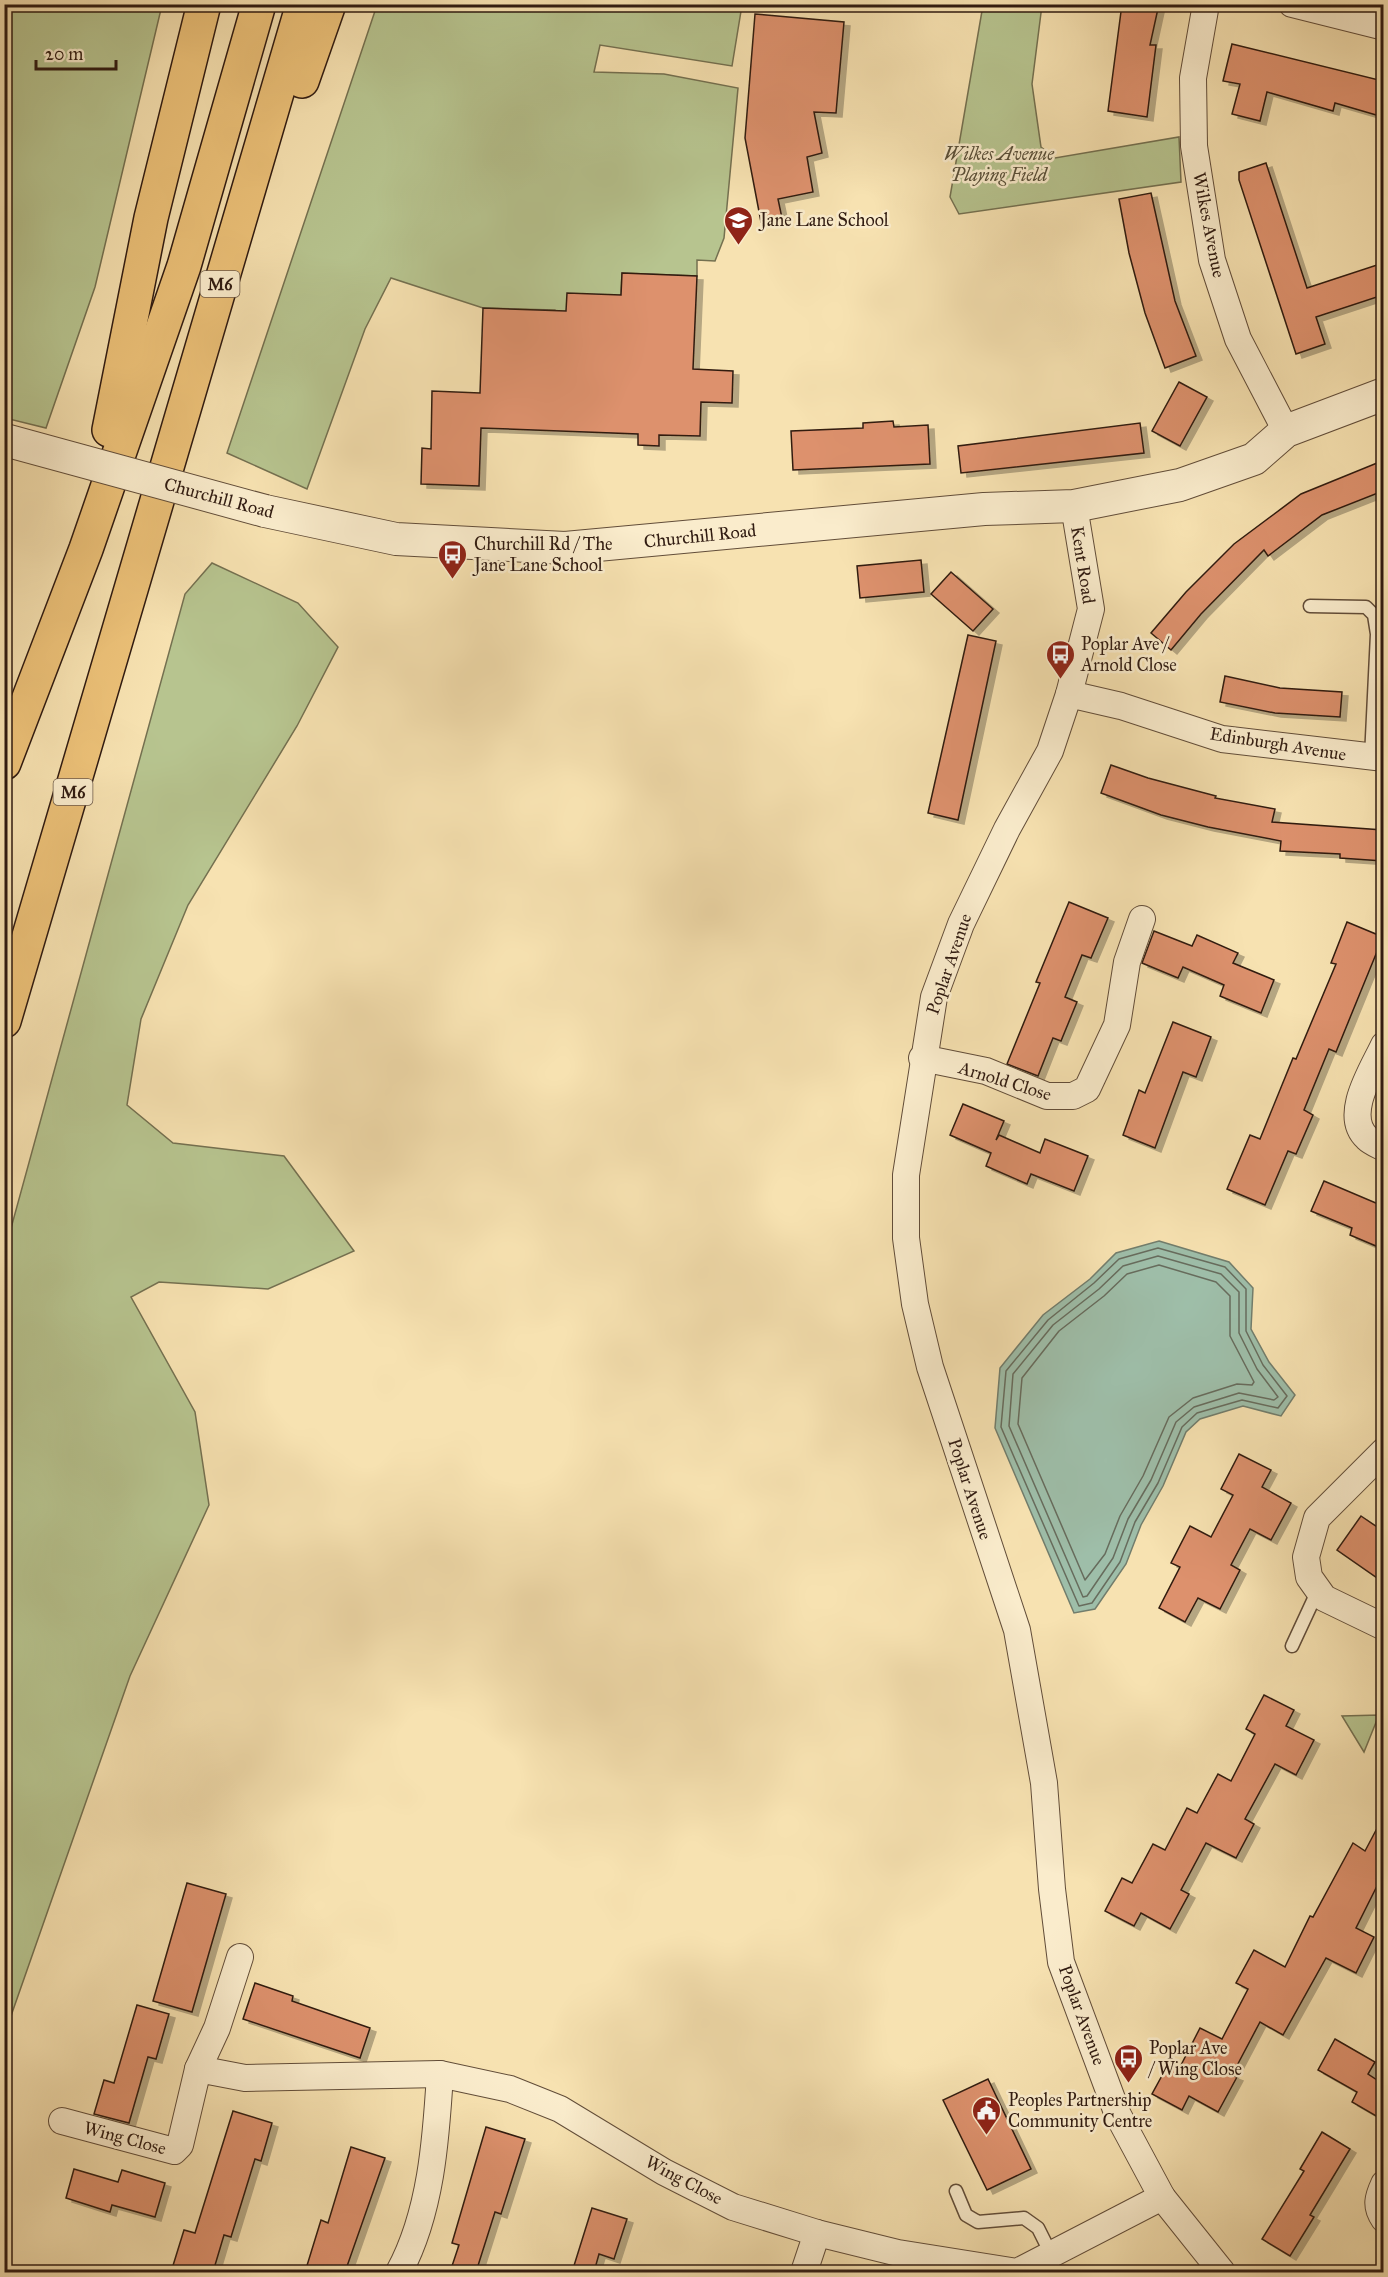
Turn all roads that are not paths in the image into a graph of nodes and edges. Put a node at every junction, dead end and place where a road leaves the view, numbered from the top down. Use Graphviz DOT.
graph roads {
  1 [pos="204,4"];
  2 [pos="259,4"];
  3 [pos="303,4"];
  4 [pos="328,4"];
  5 [pos="1206,4"];
  6 [pos="1292,4"];
  7 [pos="1383,27"];
  8 [pos="1383,394"];
  9 [pos="1286,431"];
  10 [pos="5,440"];
  11 [pos="1074,506"];
  12 [pos="86,549"];
  13 [pos="138,563"];
  14 [pos="1310,606"];
  15 [pos="1070,694"];
  16 [pos="1377,758"];
  17 [pos="4,763"];
  18 [pos="1142,919"];
  19 [pos="4,1021"];
  20 [pos="1383,1045"];
  21 [pos="922,1058"];
  22 [pos="1383,1148"];
  23 [pos="1383,1451"];
  24 [pos="1318,1589"];
  25 [pos="1383,1627"];
  26 [pos="1292,1646"];
  27 [pos="240,1957"];
  28 [pos="198,2069"];
  29 [pos="440,2074"];
  30 [pos="62,2121"];
  31 [pos="1383,2184"];
  32 [pos="956,2191"];
  33 [pos="1162,2197"];
  34 [pos="1383,2218"];
  35 [pos="817,2234"];
  36 [pos="1051,2254"];
  37 [pos="399,2272"];
  38 [pos="804,2272"];
  39 [pos="1222,2272"];
  1 -- 12 [label="highway"];
  2 -- 12 [label="highway, M6"];
  3 -- 13 [label="highway, M6"];
  4 -- 13 [label="highway"];
  5 -- 9 [label="street, Wilkes Avenue"];
  6 -- 7 [label="street"];
  8 -- 9 [label="street, Churchill Road"];
  9 -- 11 [label="street, Churchill Road"];
  10 -- 11 [label="street, Churchill Road, bridge"];
  11 -- 15 [label="street, Kent Road"];
  12 -- 17 [label="highway, M6"];
  13 -- 19 [label="highway, M6"];
  14 -- 16 [label="lane"];
  15 -- 16 [label="street, Edinburgh Avenue"];
  15 -- 21 [label="street, Poplar Avenue"];
  18 -- 21 [label="street, Arnold Close"];
  20 -- 22 [label="street"];
  21 -- 33 [label="street, Poplar Avenue"];
  23 -- 24 [label="street"];
  24 -- 25 [label="street"];
  24 -- 26 [label="lane"];
  27 -- 28 [label="street, Wing Close"];
  28 -- 29 [label="street, Wing Close"];
  28 -- 30 [label="street, Wing Close"];
  29 -- 35 [label="street, Wing Close"];
  29 -- 37 [label="street"];
  31 -- 34 [label="street"];
  32 -- 36 [label="lane"];
  33 -- 36 [label="street, Wing Close"];
  33 -- 39 [label="street, Poplar Avenue"];
  35 -- 36 [label="street, Wing Close"];
  35 -- 38 [label="street"];
}
